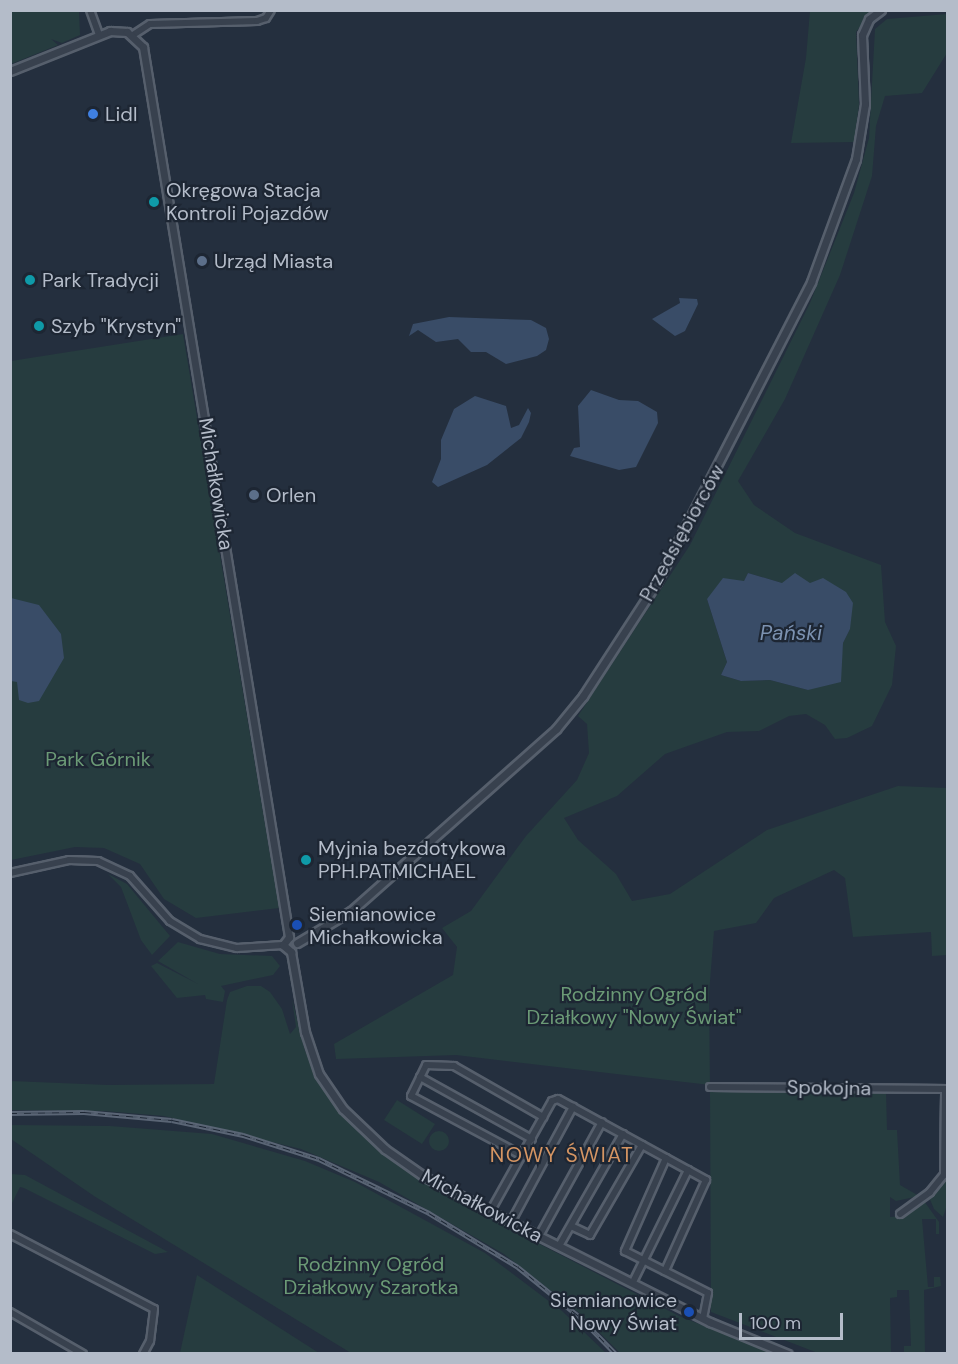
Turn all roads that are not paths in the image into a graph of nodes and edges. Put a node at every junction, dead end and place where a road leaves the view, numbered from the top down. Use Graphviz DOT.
graph roads {
  1 [pos="90,10"];
  2 [pos="271,10"];
  3 [pos="881,10"];
  4 [pos="99,35"];
  5 [pos="134,35"];
  6 [pos="10,71"];
  7 [pos="10,873"];
  8 [pos="289,937"];
  9 [pos="297,943"];
  10 [pos="283,945"];
  11 [pos="291,951"];
  12 [pos="420,1077"];
  13 [pos="710,1087"];
  14 [pos="946,1089"];
  15 [pos="573,1107"];
  16 [pos="543,1117"];
  17 [pos="602,1122"];
  18 [pos="623,1134"];
  19 [pos="532,1139"];
  20 [pos="642,1145"];
  21 [pos="522,1156"];
  22 [pos="666,1158"];
  23 [pos="688,1170"];
  24 [pos="490,1212"];
  25 [pos="900,1214"];
  26 [pos="511,1222"];
  27 [pos="571,1226"];
  28 [pos="10,1234"];
  29 [pos="539,1236"];
  30 [pos="559,1246"];
  31 [pos="644,1260"];
  32 [pos="665,1271"];
  33 [pos="633,1282"];
  34 [pos="10,1312"];
  35 [pos="703,1319"];
  36 [pos="83,1353"];
  37 [pos="143,1353"];
  38 [pos="788,1353"];
  1 -- 4 [label="street"];
  2 -- 5 [label="street"];
  3 -- 9 [label="street, Przedsiębiorców"];
  4 -- 5 [label="street"];
  4 -- 6 [label="street"];
  5 -- 8 [label="street, Michałkowicka"];
  7 -- 10 [label="street"];
  8 -- 9 [label="street"];
  8 -- 10 [label="street"];
  9 -- 11 [label="street"];
  10 -- 11 [label="street"];
  11 -- 24 [label="street, Michałkowicka"];
  12 -- 16 [label="street"];
  12 -- 19 [label="street"];
  12 -- 21 [label="street"];
  13 -- 14 [label="street, Spokojna"];
  14 -- 25 [label="street"];
  15 -- 16 [label="street"];
  15 -- 17 [label="street"];
  15 -- 26 [label="street"];
  16 -- 19 [label="street"];
  17 -- 18 [label="street"];
  17 -- 29 [label="street"];
  18 -- 20 [label="street"];
  18 -- 27 [label="street"];
  19 -- 21 [label="street"];
  20 -- 22 [label="street"];
  20 -- 27 [label="street"];
  21 -- 24 [label="street"];
  22 -- 23 [label="street"];
  22 -- 31 [label="street"];
  23 -- 31 [label="street"];
  23 -- 32 [label="street"];
  24 -- 26 [label="street, Michałkowicka"];
  26 -- 29 [label="street, Michałkowicka"];
  27 -- 30 [label="street"];
  28 -- 37 [label="street"];
  29 -- 30 [label="street, Michałkowicka"];
  30 -- 33 [label="street, Michałkowicka"];
  31 -- 32 [label="street"];
  31 -- 33 [label="street"];
  32 -- 35 [label="street"];
  33 -- 35 [label="street, Michałkowicka"];
  34 -- 36 [label="street"];
  35 -- 38 [label="street, Michałkowicka"];
}
